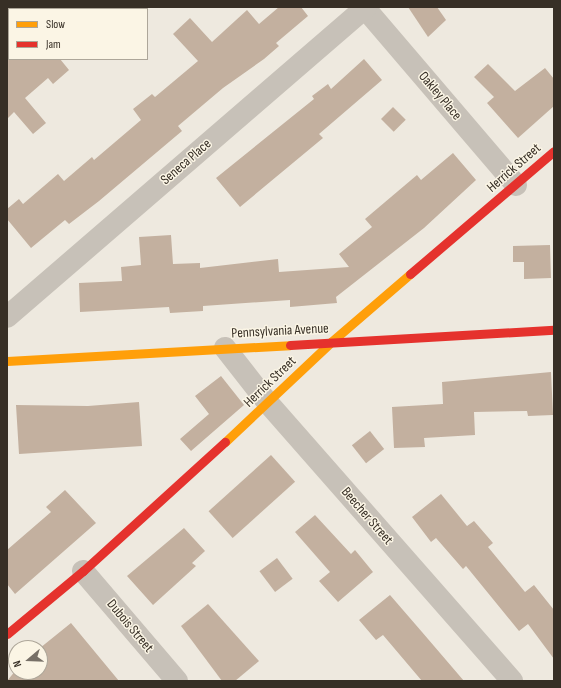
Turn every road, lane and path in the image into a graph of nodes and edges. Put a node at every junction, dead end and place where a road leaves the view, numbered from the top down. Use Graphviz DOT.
graph roads {
  1 [pos="365,7"];
  2 [pos="554,151"];
  3 [pos="516,185"];
  4 [pos="7,317"];
  5 [pos="554,330"];
  6 [pos="331,342"];
  7 [pos="224,348"];
  8 [pos="7,361"];
  9 [pos="268,404"];
  10 [pos="83,570"];
  11 [pos="7,634"];
  12 [pos="177,681"];
  13 [pos="512,681"];
  1 -- 3 [label="street, Oakley Place"];
  1 -- 4 [label="street, Seneca Place"];
  2 -- 3 [label="street, Herrick Street"];
  3 -- 6 [label="street, Herrick Street"];
  5 -- 6 [label="street, Pennsylvania Avenue"];
  6 -- 7 [label="street, Pennsylvania Avenue"];
  6 -- 9 [label="street, Herrick Street"];
  7 -- 8 [label="street, Pennsylvania Avenue"];
  7 -- 9 [label="street, Beecher Street"];
  9 -- 10 [label="street, Herrick Street"];
  9 -- 13 [label="street, Beecher Street"];
  10 -- 11 [label="street, Herrick Street"];
  10 -- 12 [label="street, Dubois Street"];
}
